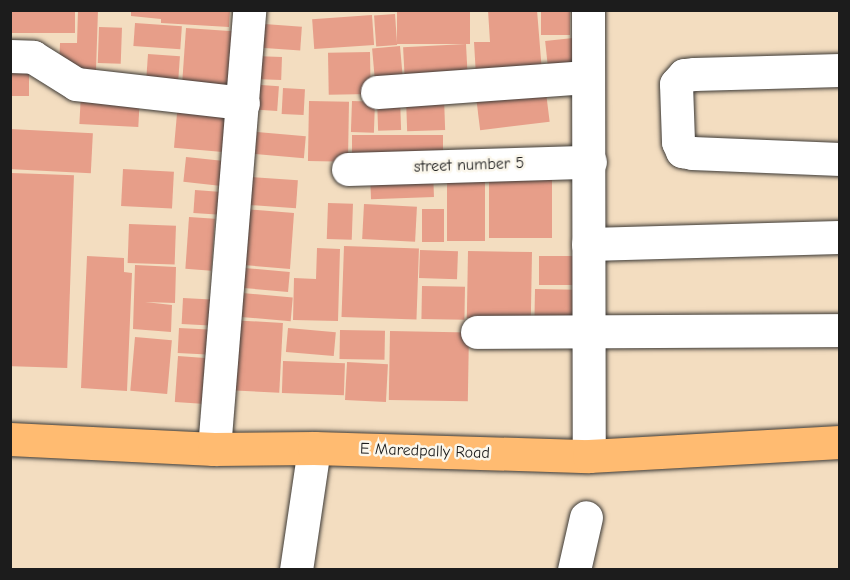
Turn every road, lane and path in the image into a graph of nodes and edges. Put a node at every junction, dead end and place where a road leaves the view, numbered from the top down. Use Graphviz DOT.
graph roads {
  1 [pos="249,10"];
  2 [pos="588,10"];
  3 [pos="10,56"];
  4 [pos="840,70"];
  5 [pos="587,77"];
  6 [pos="377,92"];
  7 [pos="243,103"];
  8 [pos="840,159"];
  9 [pos="590,162"];
  10 [pos="348,169"];
  11 [pos="840,237"];
  12 [pos="588,244"];
  13 [pos="840,330"];
  14 [pos="589,331"];
  15 [pos="477,332"];
  16 [pos="10,439"];
  17 [pos="840,442"];
  18 [pos="314,448"];
  19 [pos="214,449"];
  20 [pos="590,456"];
  21 [pos="586,517"];
  22 [pos="296,570"];
  23 [pos="574,570"];
  1 -- 7 [label="street"];
  2 -- 5 [label="street"];
  3 -- 7 [label="street"];
  4 -- 8 [label="street"];
  5 -- 6 [label="street"];
  5 -- 9 [label="street"];
  7 -- 19 [label="street"];
  9 -- 10 [label="street, street number 5"];
  9 -- 12 [label="street"];
  11 -- 12 [label="street"];
  12 -- 14 [label="street"];
  13 -- 14 [label="street"];
  14 -- 15 [label="street"];
  14 -- 20 [label="street"];
  16 -- 19 [label="main road, E Maredpally Road"];
  17 -- 20 [label="main road, E Maredpally Road"];
  18 -- 19 [label="main road, E Maredpally Road"];
  18 -- 20 [label="main road, E Maredpally Road"];
  18 -- 22 [label="street"];
  21 -- 23 [label="street"];
}
